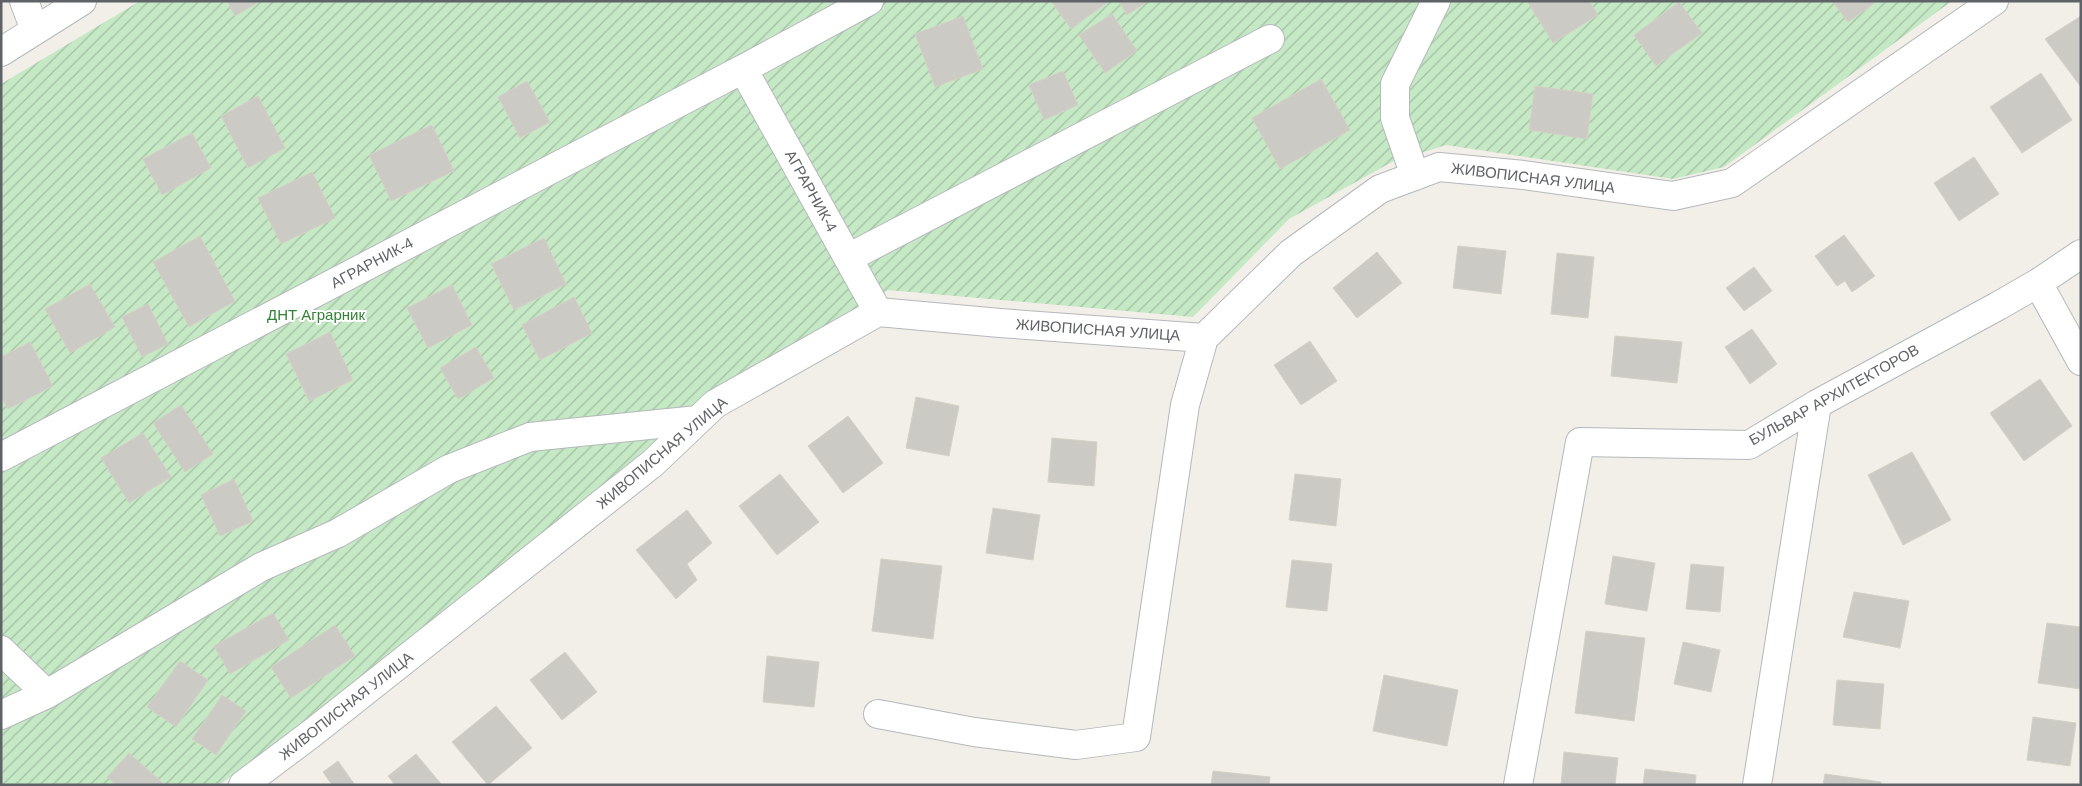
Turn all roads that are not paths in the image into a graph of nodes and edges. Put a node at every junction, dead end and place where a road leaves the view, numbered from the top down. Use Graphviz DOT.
graph roads {
  1 [pos="24,1"];
  2 [pos="82,1"];
  3 [pos="869,1"];
  4 [pos="1436,1"];
  5 [pos="1994,1"];
  6 [pos="35,30"];
  7 [pos="1270,39"];
  8 [pos="1,52"];
  9 [pos="743,69"];
  10 [pos="1416,176"];
  11 [pos="2081,254"];
  12 [pos="848,258"];
  13 [pos="2038,283"];
  14 [pos="878,312"];
  15 [pos="1204,338"];
  16 [pos="2081,361"];
  17 [pos="1817,404"];
  18 [pos="698,420"];
  19 [pos="1,457"];
  20 [pos="1,650"];
  21 [pos="47,694"];
  22 [pos="878,714"];
  23 [pos="1,715"];
  24 [pos="243,785"];
  25 [pos="1518,785"];
  26 [pos="1757,785"];
  1 -- 6 [label="street"];
  2 -- 6 [label="street"];
  3 -- 9 [label="street, АГРАРНИК-4"];
  4 -- 10 [label="street"];
  5 -- 10 [label="street, ЖИВОПИСНАЯ УЛИЦА"];
  6 -- 8 [label="street"];
  7 -- 12 [label="street"];
  9 -- 12 [label="street, АГРАРНИК-4"];
  9 -- 19 [label="street, АГРАРНИК-4"];
  10 -- 15 [label="street, ЖИВОПИСНАЯ УЛИЦА"];
  11 -- 13 [label="street, БУЛЬВАР АРХИТЕКТОРОВ"];
  12 -- 14 [label="street, АГРАРНИК-4"];
  13 -- 16 [label="street"];
  13 -- 17 [label="street, БУЛЬВАР АРХИТЕКТОРОВ"];
  14 -- 15 [label="street, ЖИВОПИСНАЯ УЛИЦА"];
  14 -- 18 [label="street, ЖИВОПИСНАЯ УЛИЦА"];
  15 -- 22 [label="street"];
  17 -- 25 [label="street, БУЛЬВАР АРХИТЕКТОРОВ"];
  17 -- 26 [label="street"];
  18 -- 21 [label="street"];
  18 -- 24 [label="street, ЖИВОПИСНАЯ УЛИЦА"];
  20 -- 21 [label="street"];
  21 -- 23 [label="street"];
}
